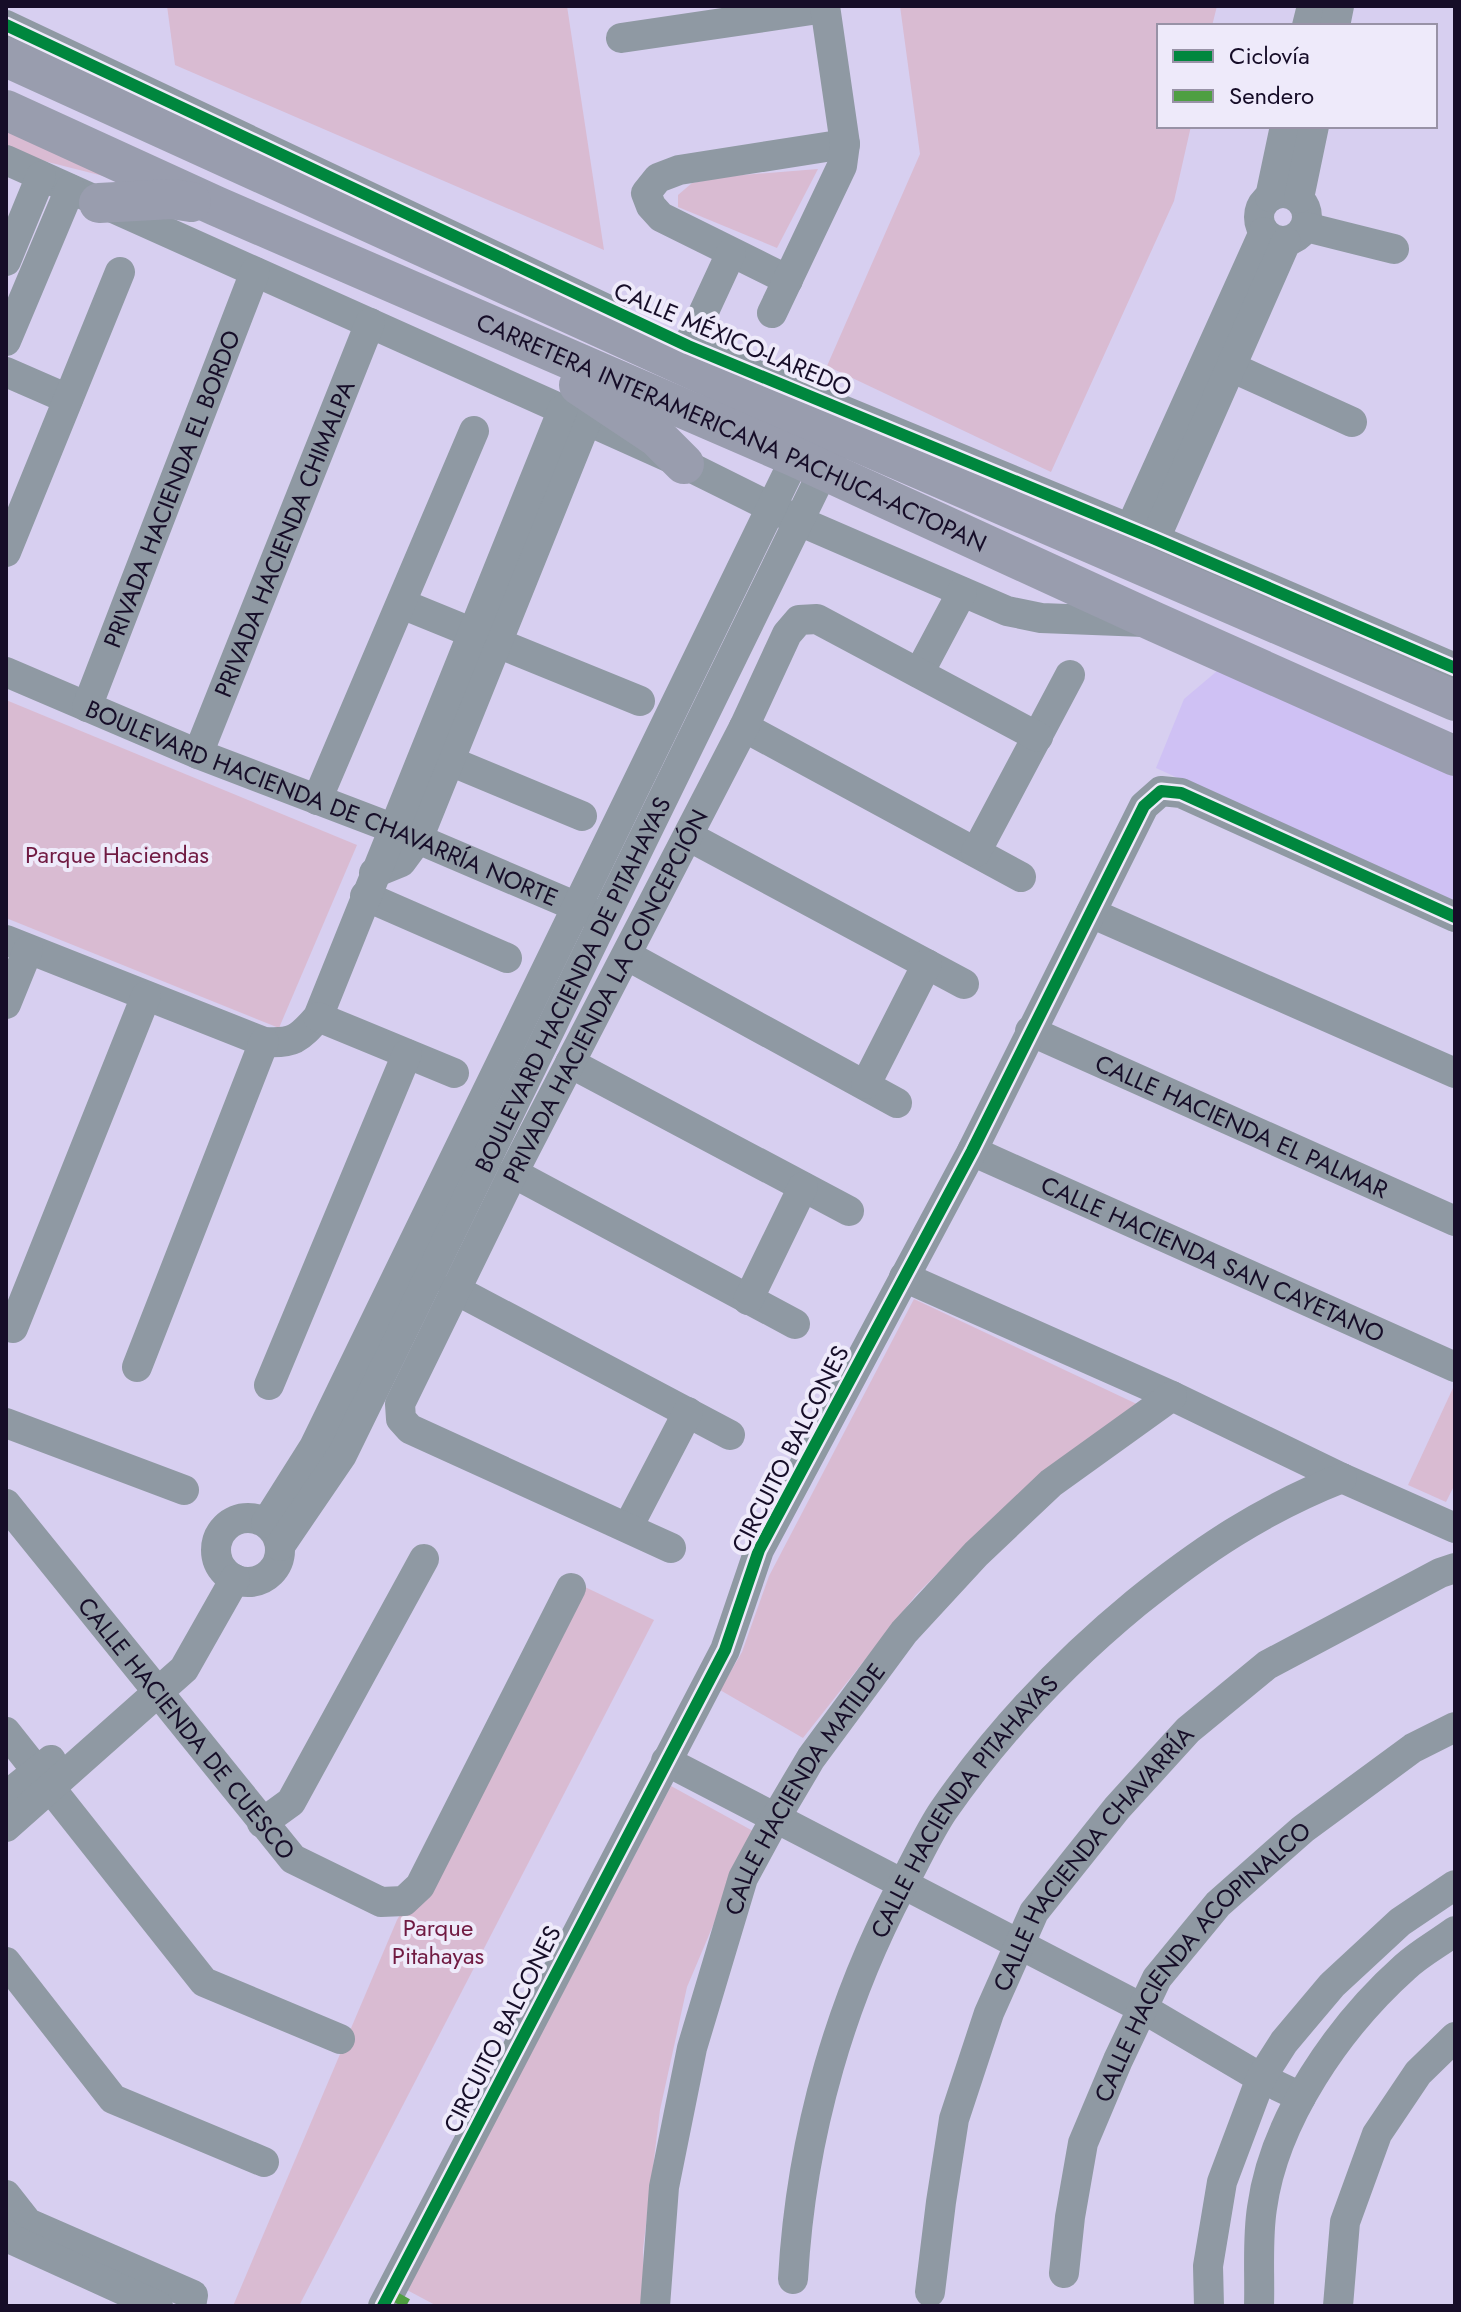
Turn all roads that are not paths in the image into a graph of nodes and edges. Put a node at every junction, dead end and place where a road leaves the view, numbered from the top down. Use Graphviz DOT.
graph roads {
  1 [pos="825,7"];
  2 [pos="6,25"];
  3 [pos="621,38"];
  4 [pos="6,57"];
  5 [pos="6,110"];
  6 [pos="1285,128"];
  7 [pos="1313,128"];
  8 [pos="845,144"];
  9 [pos="6,160"];
  10 [pos="41,176"];
  11 [pos="286,184"];
  12 [pos="85,196"];
  13 [pos="377,202"];
  14 [pos="216,206"];
  15 [pos="1285,219"];
  16 [pos="1394,249"];
  17 [pos="740,257"];
  18 [pos="6,261"];
  19 [pos="120,272"];
  20 [pos="255,272"];
  21 [pos="788,280"];
  22 [pos="772,313"];
  23 [pos="370,323"];
  24 [pos="489,325"];
  25 [pos="6,341"];
  26 [pos="697,350"];
  27 [pos="1231,367"];
  28 [pos="6,372"];
  29 [pos="749,384"];
  30 [pos="68,399"];
  31 [pos="575,415"];
  32 [pos="1352,422"];
  33 [pos="725,427"];
  34 [pos="474,431"];
  35 [pos="824,433"];
  36 [pos="907,462"];
  37 [pos="684,464"];
  38 [pos="1174,464"];
  39 [pos="884,499"];
  40 [pos="771,507"];
  41 [pos="799,521"];
  42 [pos="1143,534"];
  43 [pos="6,552"];
  44 [pos="962,592"];
  45 [pos="402,604"];
  46 [pos="1155,622"];
  47 [pos="485,638"];
  48 [pos="1455,668"];
  49 [pos="6,672"];
  50 [pos="919,673"];
  51 [pos="1070,675"];
  52 [pos="640,701"];
  53 [pos="1455,701"];
  54 [pos="87,707"];
  55 [pos="744,727"];
  56 [pos="1038,737"];
  57 [pos="198,754"];
  58 [pos="437,756"];
  59 [pos="1455,756"];
  60 [pos="317,800"];
  61 [pos="582,816"];
  62 [pos="405,834"];
  63 [pos="688,836"];
  64 [pos="976,852"];
  65 [pos="1021,877"];
  66 [pos="370,884"];
  67 [pos="591,912"];
  68 [pos="1091,913"];
  69 [pos="1455,917"];
  70 [pos="17,945"];
  71 [pos="633,946"];
  72 [pos="507,958"];
  73 [pos="927,964"];
  74 [pos="964,984"];
  75 [pos="146,996"];
  76 [pos="6,1004"];
  77 [pos="318,1017"];
  78 [pos="1030,1031"];
  79 [pos="274,1043"];
  80 [pos="407,1054"];
  81 [pos="570,1063"];
  82 [pos="454,1073"];
  83 [pos="1455,1073"];
  84 [pos="866,1084"];
  85 [pos="897,1103"];
  86 [pos="972,1151"];
  87 [pos="513,1173"];
  88 [pos="803,1187"];
  89 [pos="849,1211"];
  90 [pos="1455,1221"];
  91 [pos="904,1277"];
  92 [pos="454,1289"];
  93 [pos="748,1300"];
  94 [pos="795,1324"];
  95 [pos="13,1328"];
  96 [pos="137,1367"];
  97 [pos="1455,1367"];
  98 [pos="269,1385"];
  99 [pos="1172,1396"];
  100 [pos="688,1412"];
  101 [pos="6,1423"];
  102 [pos="730,1435"];
  103 [pos="1342,1478"];
  104 [pos="184,1490"];
  105 [pos="6,1504"];
  106 [pos="628,1527"];
  107 [pos="1455,1528"];
  108 [pos="273,1535"];
  109 [pos="671,1548"];
  110 [pos="424,1559"];
  111 [pos="1455,1568"];
  112 [pos="231,1577"];
  113 [pos="571,1588"];
  114 [pos="153,1686"];
  115 [pos="1455,1727"];
  116 [pos="6,1732"];
  117 [pos="666,1761"];
  118 [pos="44,1779"];
  119 [pos="6,1796"];
  120 [pos="775,1819"];
  121 [pos="262,1823"];
  122 [pos="6,1827"];
  123 [pos="903,1883"];
  124 [pos="1455,1885"];
  125 [pos="1455,1931"];
  126 [pos="1020,1945"];
  127 [pos="6,1962"];
  128 [pos="1142,2008"];
  129 [pos="1455,2037"];
  130 [pos="340,2039"];
  131 [pos="1261,2078"];
  132 [pos="1301,2097"];
  133 [pos="264,2162"];
  134 [pos="6,2195"];
  135 [pos="6,2234"];
  136 [pos="1064,2273"];
  137 [pos="793,2279"];
  138 [pos="930,2292"];
  139 [pos="158,2306"];
  140 [pos="191,2306"];
  141 [pos="383,2306"];
  142 [pos="655,2306"];
  143 [pos="1209,2306"];
  144 [pos="1259,2306"];
  145 [pos="1338,2306"];
  1 -- 3 [label="street"];
  1 -- 8 [label="street"];
  2 -- 13 [label="street, CALLE MÉXICO-LAREDO"];
  4 -- 11 [label="main road, CARRETERA INTERAMERICANA PACHUCA-ACTOPAN"];
  5 -- 14 [label="main road, CARRETERA INTERAMERICANA PACHUCA-ACTOPAN"];
  6 -- 15 [label="street"];
  7 -- 15 [label="street"];
  8 -- 17 [label="street"];
  8 -- 21 [label="street"];
  9 -- 10 [label="street"];
  10 -- 12 [label="street"];
  10 -- 18 [label="street"];
  11 -- 13 [label="main road"];
  11 -- 29 [label="main road, CARRETERA INTERAMERICANA PACHUCA-ACTOPAN"];
  12 -- 14 [label="main road"];
  12 -- 20 [label="street"];
  12 -- 25 [label="street"];
  13 -- 26 [label="street, CALLE MÉXICO-LAREDO"];
  14 -- 24 [label="main road, CARRETERA INTERAMERICANA PACHUCA-ACTOPAN"];
  15 -- 16 [label="street"];
  15 -- 27 [label="street"];
  15 -- 38 [label="street"];
  17 -- 21 [label="street"];
  17 -- 26 [label="street"];
  19 -- 30 [label="street"];
  20 -- 23 [label="street"];
  20 -- 54 [label="street, PRIVADA HACIENDA EL BORDO"];
  21 -- 22 [label="street"];
  23 -- 31 [label="street"];
  23 -- 57 [label="street, PRIVADA HACIENDA CHIMALPA"];
  24 -- 33 [label="main road, CARRETERA INTERAMERICANA PACHUCA-ACTOPAN"];
  24 -- 37 [label="main road"];
  26 -- 29 [label="street, CALLE MÉXICO-LAREDO"];
  27 -- 32 [label="street"];
  27 -- 38 [label="street"];
  28 -- 30 [label="street"];
  29 -- 33 [label="main road"];
  29 -- 35 [label="main road, CARRETERA INTERAMERICANA PACHUCA-ACTOPAN"];
  30 -- 43 [label="street"];
  31 -- 37 [label="street"];
  31 -- 47 [label="street"];
  33 -- 35 [label="main road, CARRETERA INTERAMERICANA PACHUCA-ACTOPAN"];
  34 -- 45 [label="street"];
  35 -- 36 [label="main road, CARRETERA INTERAMERICANA PACHUCA-ACTOPAN"];
  35 -- 39 [label="main road, CARRETERA INTERAMERICANA PACHUCA-ACTOPAN"];
  35 -- 40 [label="street, BOULEVARD HACIENDA DE PITAHAYAS"];
  35 -- 41 [label="street, BOULEVARD HACIENDA DE PITAHAYAS"];
  35 -- 42 [label="street, CALLE MÉXICO-LAREDO"];
  36 -- 39 [label="main road"];
  36 -- 53 [label="main road, CARRETERA INTERAMERICANA PACHUCA-ACTOPAN"];
  37 -- 40 [label="street"];
  38 -- 42 [label="street"];
  39 -- 46 [label="main road, CARRETERA INTERAMERICANA PACHUCA-ACTOPAN"];
  40 -- 41 [label="street"];
  40 -- 67 [label="street, BOULEVARD HACIENDA DE PITAHAYAS"];
  41 -- 44 [label="street"];
  41 -- 67 [label="street, BOULEVARD HACIENDA DE PITAHAYAS"];
  42 -- 48 [label="street, CALLE MÉXICO-LAREDO"];
  44 -- 46 [label="street"];
  44 -- 50 [label="street"];
  45 -- 47 [label="street"];
  45 -- 60 [label="street"];
  46 -- 59 [label="main road, CARRETERA INTERAMERICANA PACHUCA-ACTOPAN"];
  47 -- 52 [label="street"];
  47 -- 58 [label="street"];
  49 -- 54 [label="street, BOULEVARD HACIENDA DE CHAVARRÍA NORTE"];
  50 -- 55 [label="street, PRIVADA HACIENDA LA CONCEPCIÓN"];
  50 -- 56 [label="street"];
  51 -- 56 [label="street"];
  54 -- 57 [label="street, BOULEVARD HACIENDA DE CHAVARRÍA NORTE"];
  55 -- 63 [label="street, PRIVADA HACIENDA LA CONCEPCIÓN"];
  55 -- 64 [label="street"];
  56 -- 64 [label="street"];
  57 -- 60 [label="street, BOULEVARD HACIENDA DE CHAVARRÍA NORTE"];
  58 -- 61 [label="street"];
  58 -- 62 [label="street"];
  60 -- 62 [label="street, BOULEVARD HACIENDA DE CHAVARRÍA NORTE"];
  62 -- 66 [label="street"];
  62 -- 67 [label="street, BOULEVARD HACIENDA DE CHAVARRÍA NORTE"];
  63 -- 71 [label="street, PRIVADA HACIENDA LA CONCEPCIÓN"];
  63 -- 73 [label="street"];
  64 -- 65 [label="street"];
  66 -- 72 [label="street"];
  66 -- 77 [label="street"];
  67 -- 71 [label="street, BOULEVARD HACIENDA DE CHAVARRÍA NORTE"];
  67 -- 108 [label="street, BOULEVARD HACIENDA DE PITAHAYAS"];
  68 -- 69 [label="street, CIRCUITO BALCONES"];
  68 -- 78 [label="street, CIRCUITO BALCONES"];
  68 -- 83 [label="street"];
  70 -- 75 [label="street"];
  70 -- 76 [label="street"];
  71 -- 81 [label="street, PRIVADA HACIENDA LA CONCEPCIÓN"];
  71 -- 84 [label="street, BOULEVARD HACIENDA DE CHAVARRÍA NORTE"];
  73 -- 74 [label="street"];
  73 -- 84 [label="street"];
  75 -- 79 [label="street"];
  75 -- 95 [label="street"];
  77 -- 79 [label="street"];
  77 -- 80 [label="street"];
  78 -- 86 [label="street, CIRCUITO BALCONES"];
  78 -- 90 [label="street, CALLE HACIENDA EL PALMAR"];
  79 -- 96 [label="street"];
  80 -- 82 [label="street"];
  80 -- 98 [label="street"];
  81 -- 87 [label="street, PRIVADA HACIENDA LA CONCEPCIÓN"];
  81 -- 88 [label="street"];
  84 -- 85 [label="street, BOULEVARD HACIENDA DE CHAVARRÍA NORTE"];
  86 -- 91 [label="street, CIRCUITO BALCONES"];
  86 -- 97 [label="street, CALLE HACIENDA SAN CAYETANO"];
  87 -- 92 [label="street, PRIVADA HACIENDA LA CONCEPCIÓN"];
  87 -- 93 [label="street"];
  88 -- 89 [label="street"];
  88 -- 93 [label="street"];
  91 -- 99 [label="street"];
  91 -- 117 [label="street, CIRCUITO BALCONES"];
  92 -- 100 [label="street"];
  92 -- 106 [label="street, PRIVADA HACIENDA LA CONCEPCIÓN"];
  93 -- 94 [label="street"];
  99 -- 103 [label="street"];
  99 -- 120 [label="street, CALLE HACIENDA MATILDE"];
  100 -- 102 [label="street"];
  100 -- 106 [label="street"];
  101 -- 104 [label="street"];
  103 -- 107 [label="street"];
  103 -- 123 [label="street, CALLE HACIENDA PITAHAYAS"];
  105 -- 114 [label="street, CALLE HACIENDA DE CUESCO"];
  106 -- 109 [label="street"];
  108 -- 112 [label="street"];
  108 -- 112 [label="street"];
  110 -- 121 [label="street"];
  111 -- 126 [label="street, CALLE HACIENDA CHAVARRÍA"];
  112 -- 114 [label="street"];
  113 -- 121 [label="street, CALLE HACIENDA DE CUESCO"];
  114 -- 118 [label="street"];
  114 -- 121 [label="street, CALLE HACIENDA DE CUESCO"];
  115 -- 128 [label="street, CALLE HACIENDA ACOPINALCO"];
  116 -- 118 [label="street"];
  117 -- 120 [label="street"];
  117 -- 141 [label="street, CIRCUITO BALCONES"];
  118 -- 119 [label="street"];
  118 -- 122 [label="street"];
  118 -- 130 [label="street"];
  120 -- 123 [label="street"];
  120 -- 142 [label="street, CALLE HACIENDA MATILDE"];
  123 -- 126 [label="street"];
  123 -- 137 [label="street, CALLE HACIENDA PITAHAYAS"];
  124 -- 131 [label="street"];
  125 -- 132 [label="street"];
  126 -- 128 [label="street"];
  126 -- 138 [label="street, CALLE HACIENDA CHAVARRÍA"];
  127 -- 133 [label="street"];
  128 -- 131 [label="street"];
  128 -- 136 [label="street, CALLE HACIENDA ACOPINALCO"];
  129 -- 145 [label="street"];
  131 -- 132 [label="street"];
  131 -- 143 [label="street"];
  132 -- 144 [label="street"];
  134 -- 140 [label="street"];
  135 -- 139 [label="street"];
}
